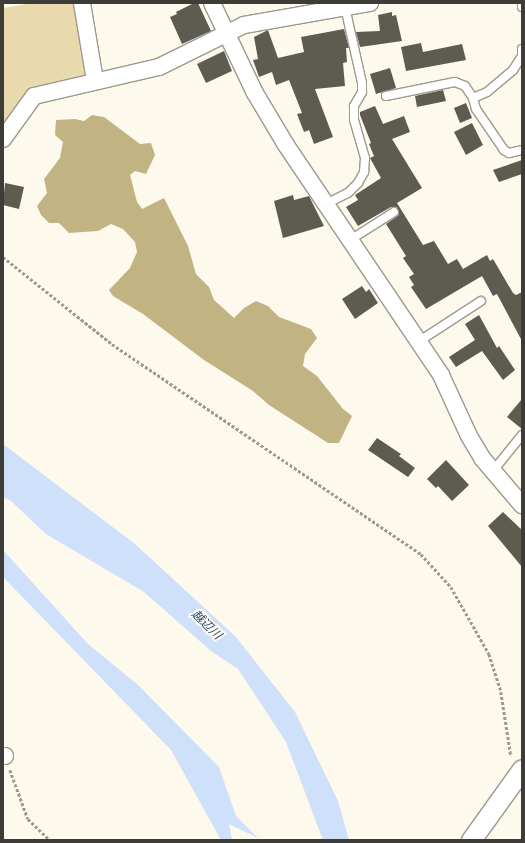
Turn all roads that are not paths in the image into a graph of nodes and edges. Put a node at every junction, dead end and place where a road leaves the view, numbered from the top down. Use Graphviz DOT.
graph roads {
  1 [pos="82,3"];
  2 [pos="212,3"];
  3 [pos="370,3"];
  4 [pos="522,3"];
  5 [pos="345,7"];
  6 [pos="522,7"];
  7 [pos="227,34"];
  8 [pos="522,49"];
  9 [pos="95,82"];
  10 [pos="386,96"];
  11 [pos="473,98"];
  12 [pos="3,139"];
  13 [pos="522,150"];
  14 [pos="326,204"];
  15 [pos="394,212"];
  16 [pos="350,240"];
  17 [pos="481,301"];
  18 [pos="418,342"];
  19 [pos="522,435"];
  20 [pos="493,471"];
  21 [pos="522,505"];
  22 [pos="516,762"];
  23 [pos="471,840"];
  1 -- 9 [label="street"];
  2 -- 7 [label="street"];
  3 -- 5 [label="street"];
  4 -- 6 [label="lane"];
  5 -- 7 [label="street"];
  5 -- 14 [label="lane"];
  7 -- 9 [label="street"];
  7 -- 14 [label="street"];
  8 -- 11 [label="lane"];
  9 -- 12 [label="street"];
  10 -- 11 [label="lane"];
  11 -- 13 [label="lane"];
  14 -- 16 [label="street"];
  15 -- 16 [label="lane"];
  16 -- 18 [label="street"];
  17 -- 18 [label="lane"];
  18 -- 20 [label="street"];
  19 -- 20 [label="lane"];
  20 -- 21 [label="street"];
  22 -- 23 [label="street"];
}
